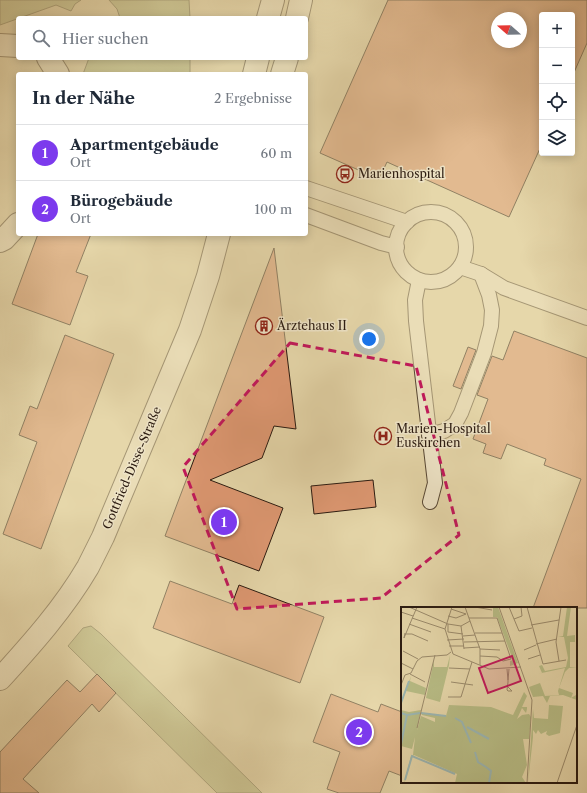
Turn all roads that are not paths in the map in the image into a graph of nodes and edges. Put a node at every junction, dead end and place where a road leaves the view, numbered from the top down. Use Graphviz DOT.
graph roads {
  1 [pos="273,0"];
  2 [pos="301,0"];
  3 [pos="269,16"];
  4 [pos="297,16"];
  5 [pos="0,45"];
  6 [pos="16,46"];
  7 [pos="49,60"];
  8 [pos="258,60"];
  9 [pos="286,60"];
  10 [pos="57,72"];
  11 [pos="254,72"];
  12 [pos="283,72"];
  13 [pos="308,189"];
  14 [pos="308,217"];
  15 [pos="407,222"];
  16 [pos="16,226"];
  17 [pos="219,236"];
  18 [pos="0,241"];
  19 [pos="397,247"];
  20 [pos="460,267"];
  21 [pos="481,274"];
  22 [pos="420,280"];
  23 [pos="587,318"];
  24 [pos="429,435"];
  25 [pos="430,502"];
  26 [pos="0,679"];
  1 -- 3 [label="street"];
  2 -- 4 [label="street"];
  5 -- 6 [label="street"];
  7 -- 10 [label="street"];
  8 -- 11 [label="street"];
  9 -- 12 [label="street"];
  13 -- 15 [label="lane"];
  14 -- 19 [label="lane"];
  15 -- 19 [label="lane"];
  15 -- 20 [label="lane"];
  16 -- 18 [label="street"];
  17 -- 26 [label="street, Gottfried-Disse-Straße"];
  19 -- 22 [label="lane"];
  20 -- 21 [label="lane"];
  20 -- 22 [label="lane"];
  21 -- 23 [label="lane"];
  21 -- 24 [label="lane"];
  22 -- 24 [label="lane"];
  24 -- 25 [label="lane"];
}
